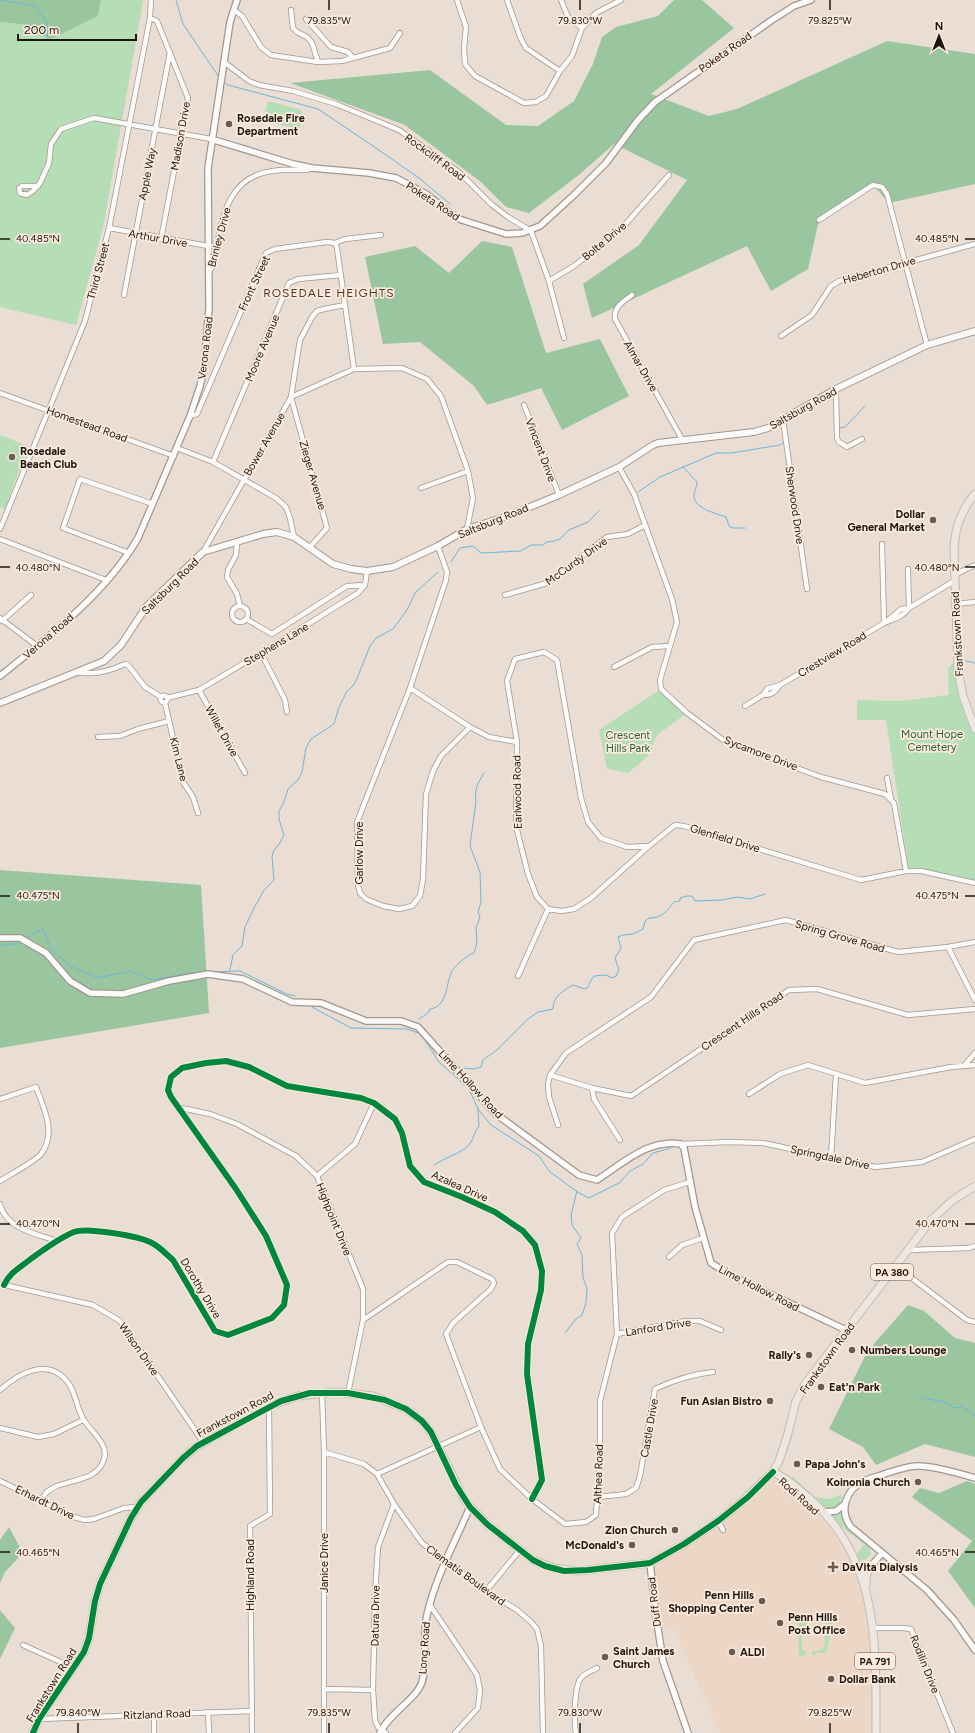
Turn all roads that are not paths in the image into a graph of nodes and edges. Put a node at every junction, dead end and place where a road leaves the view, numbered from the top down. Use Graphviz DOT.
graph roads {
  1 [pos="151,0"];
  2 [pos="237,0"];
  3 [pos="457,0"];
  4 [pos="507,0"];
  5 [pos="561,0"];
  6 [pos="621,0"];
  7 [pos="808,0"];
  8 [pos="234,10"];
  9 [pos="291,10"];
  10 [pos="150,18"];
  11 [pos="306,19"];
  12 [pos="582,28"];
  13 [pos="400,33"];
  14 [pos="170,52"];
  15 [pos="353,58"];
  16 [pos="224,62"];
  17 [pos="318,62"];
  18 [pos="560,71"];
  19 [pos="130,123"];
  20 [pos="156,128"];
  21 [pos="182,133"];
  22 [pos="211,138"];
  23 [pos="312,168"];
  24 [pos="668,176"];
  25 [pos="38,186"];
  26 [pos="819,220"];
  27 [pos="109,228"];
  28 [pos="530,231"];
  29 [pos="135,234"];
  30 [pos="381,235"];
  31 [pos="161,239"];
  32 [pos="335,243"];
  33 [pos="975,244"];
  34 [pos="208,246"];
  35 [pos="906,262"];
  36 [pos="209,272"];
  37 [pos="341,275"];
  38 [pos="549,282"];
  39 [pos="124,295"];
  40 [pos="632,295"];
  41 [pos="345,305"];
  42 [pos="975,331"];
  43 [pos="781,336"];
  44 [pos="564,338"];
  45 [pos="928,345"];
  46 [pos="354,368"];
  47 [pos="836,389"];
  48 [pos="0,393"];
  49 [pos="291,397"];
  50 [pos="524,405"];
  51 [pos="48,410"];
  52 [pos="190,416"];
  53 [pos="783,420"];
  54 [pos="862,439"];
  55 [pos="683,441"];
  56 [pos="177,448"];
  57 [pos="174,456"];
  58 [pos="213,462"];
  59 [pos="619,467"];
  60 [pos="468,471"];
  61 [pos="244,479"];
  62 [pos="421,488"];
  63 [pos="975,494"];
  64 [pos="559,495"];
  65 [pos="153,504"];
  66 [pos="645,525"];
  67 [pos="0,529"];
  68 [pos="467,529"];
  69 [pos="294,537"];
  70 [pos="0,539"];
  71 [pos="237,543"];
  72 [pos="882,544"];
  73 [pos="438,546"];
  74 [pos="309,548"];
  75 [pos="203,552"];
  76 [pos="129,554"];
  77 [pos="975,564"];
  78 [pos="908,569"];
  79 [pos="367,571"];
  80 [pos="954,578"];
  81 [pos="106,580"];
  82 [pos="365,585"];
  83 [pos="807,590"];
  84 [pos="505,594"];
  85 [pos="31,595"];
  86 [pos="975,602"];
  87 [pos="955,604"];
  88 [pos="240,606"];
  89 [pos="909,608"];
  90 [pos="1,619"];
  91 [pos="246,620"];
  92 [pos="884,623"];
  93 [pos="37,646"];
  94 [pos="670,646"];
  95 [pos="262,653"];
  96 [pos="614,667"];
  97 [pos="77,672"];
  98 [pos="0,676"];
  99 [pos="410,688"];
  100 [pos="199,690"];
  101 [pos="161,697"];
  102 [pos="168,698"];
  103 [pos="0,703"];
  104 [pos="165,703"];
  105 [pos="745,706"];
  106 [pos="287,712"];
  107 [pos="169,721"];
  108 [pos="470,726"];
  109 [pos="975,729"];
  110 [pos="98,737"];
  111 [pos="517,742"];
  112 [pos="245,772"];
  113 [pos="887,778"];
  114 [pos="891,799"];
  115 [pos="198,813"];
  116 [pos="649,846"];
  117 [pos="906,871"];
  118 [pos="975,883"];
  119 [pos="548,909"];
  120 [pos="0,938"];
  121 [pos="975,942"];
  122 [pos="948,947"];
  123 [pos="518,976"];
  124 [pos="975,1000"];
  125 [pos="975,1009"];
  126 [pos="975,1053"];
  127 [pos="975,1065"];
  128 [pos="964,1066"];
  129 [pos="836,1074"];
  130 [pos="550,1075"];
  131 [pos="592,1088"];
  132 [pos="749,1094"];
  133 [pos="0,1099"];
  134 [pos="374,1103"];
  135 [pos="177,1107"];
  136 [pos="558,1125"];
  137 [pos="975,1138"];
  138 [pos="620,1140"];
  139 [pos="681,1144"];
  140 [pos="831,1158"];
  141 [pos="317,1176"];
  142 [pos="0,1181"];
  143 [pos="690,1182"];
  144 [pos="975,1186"];
  145 [pos="0,1204"];
  146 [pos="703,1238"];
  147 [pos="57,1241"];
  148 [pos="975,1246"];
  149 [pos="909,1250"];
  150 [pos="669,1257"];
  151 [pos="896,1266"];
  152 [pos="2,1285"];
  153 [pos="363,1320"];
  154 [pos="975,1322"];
  155 [pos="721,1330"];
  156 [pos="846,1330"];
  157 [pos="617,1334"];
  158 [pos="713,1372"];
  159 [pos="0,1390"];
  160 [pos="322,1392"];
  161 [pos="348,1392"];
  162 [pos="270,1406"];
  163 [pos="83,1420"];
  164 [pos="481,1427"];
  165 [pos="0,1428"];
  166 [pos="203,1442"];
  167 [pos="438,1445"];
  168 [pos="324,1452"];
  169 [pos="773,1472"];
  170 [pos="377,1474"];
  171 [pos="975,1478"];
  172 [pos="0,1482"];
  173 [pos="598,1497"];
  174 [pos="532,1499"];
  175 [pos="42,1501"];
  176 [pos="394,1504"];
  177 [pos="845,1504"];
  178 [pos="136,1507"];
  179 [pos="470,1507"];
  180 [pos="824,1512"];
  181 [pos="718,1521"];
  182 [pos="723,1530"];
  183 [pos="520,1551"];
  184 [pos="880,1552"];
  185 [pos="446,1563"];
  186 [pos="650,1563"];
  187 [pos="871,1565"];
  188 [pos="859,1569"];
  189 [pos="866,1589"];
  190 [pos="486,1591"];
  191 [pos="430,1605"];
  192 [pos="873,1628"];
  193 [pos="23,1645"];
  194 [pos="975,1650"];
  195 [pos="74,1668"];
  196 [pos="597,1668"];
  197 [pos="324,1689"];
  198 [pos="373,1690"];
  199 [pos="208,1712"];
  200 [pos="251,1712"];
  201 [pos="154,1714"];
  202 [pos="39,1718"];
  203 [pos="383,1732"];
  204 [pos="33,1733"];
  205 [pos="154,1733"];
  206 [pos="209,1733"];
  207 [pos="252,1733"];
  208 [pos="324,1733"];
  209 [pos="455,1733"];
  210 [pos="543,1733"];
  211 [pos="576,1733"];
  212 [pos="688,1733"];
  213 [pos="876,1733"];
  214 [pos="953,1733"];
  1 -- 10 [label="street, Third Street"];
  2 -- 8 [label="street, Verona Road"];
  3 -- 18 [label="street"];
  4 -- 18 [label="street"];
  5 -- 12 [label="street"];
  6 -- 12 [label="street"];
  7 -- 28 [label="street, Poketa Road"];
  8 -- 16 [label="street, Verona Road"];
  8 -- 17 [label="street"];
  9 -- 17 [label="street"];
  10 -- 14 [label="street, Madison Drive"];
  10 -- 19 [label="street, Third Street"];
  11 -- 15 [label="street"];
  12 -- 18 [label="street"];
  13 -- 15 [label="street"];
  14 -- 20 [label="street, Apple Way"];
  14 -- 21 [label="street, Madison Drive"];
  15 -- 17 [label="street"];
  16 -- 22 [label="street, Verona Road"];
  16 -- 28 [label="street, Rockcliff Road"];
  19 -- 20 [label="street, Poketa Road"];
  19 -- 25 [label="street, Poketa Road"];
  19 -- 27 [label="street, Third Street"];
  20 -- 21 [label="street, Poketa Road"];
  20 -- 29 [label="street, Apple Way"];
  21 -- 22 [label="street, Poketa Road"];
  21 -- 31 [label="street, Madison Drive"];
  22 -- 23 [label="street, Poketa Road"];
  22 -- 34 [label="street, Verona Road"];
  23 -- 28 [label="street, Poketa Road"];
  23 -- 36 [label="street, Brinley Drive"];
  24 -- 38 [label="street, Bolte Drive"];
  26 -- 35 [label="street"];
  27 -- 29 [label="street, Arthur Drive"];
  27 -- 51 [label="street, Third Street"];
  28 -- 38 [label="street"];
  29 -- 31 [label="street, Arthur Drive"];
  29 -- 39 [label="street, Apple Way"];
  30 -- 32 [label="street, Front Street"];
  31 -- 34 [label="street, Arthur Drive"];
  32 -- 37 [label="street"];
  32 -- 52 [label="street, Front Street"];
  33 -- 35 [label="street, Heberton Drive"];
  34 -- 36 [label="street, Verona Road"];
  35 -- 43 [label="street, Heberton Drive"];
  35 -- 45 [label="street"];
  36 -- 52 [label="street, Verona Road"];
  37 -- 41 [label="street"];
  37 -- 58 [label="street, Moore Avenue"];
  38 -- 44 [label="street"];
  40 -- 55 [label="street, Almar Drive"];
  41 -- 46 [label="street"];
  41 -- 49 [label="street"];
  42 -- 45 [label="main road, Saltsburg Road"];
  45 -- 47 [label="main road, Saltsburg Road"];
  46 -- 49 [label="street"];
  46 -- 60 [label="street"];
  47 -- 53 [label="main road, Saltsburg Road"];
  47 -- 54 [label="street"];
  48 -- 51 [label="street, Homestead Road"];
  49 -- 61 [label="street, Bower Avenue"];
  49 -- 74 [label="street, Zieger Avenue"];
  50 -- 64 [label="street, Vincent Drive"];
  51 -- 57 [label="street, Homestead Road"];
  51 -- 67 [label="street, Third Street"];
  52 -- 56 [label="street, Verona Road"];
  53 -- 55 [label="main road, Saltsburg Road"];
  53 -- 83 [label="street, Sherwood Drive"];
  55 -- 59 [label="main road, Saltsburg Road"];
  56 -- 57 [label="street, Verona Road"];
  56 -- 58 [label="street"];
  57 -- 65 [label="street, Verona Road"];
  58 -- 61 [label="street"];
  59 -- 64 [label="main road, Saltsburg Road"];
  59 -- 66 [label="street, Sycamore Drive"];
  60 -- 62 [label="street"];
  60 -- 68 [label="street"];
  61 -- 69 [label="street"];
  61 -- 75 [label="street, Bower Avenue"];
  63 -- 80 [label="main road, Frankstown Road"];
  64 -- 68 [label="main road, Saltsburg Road"];
  65 -- 76 [label="street, Verona Road"];
  65 -- 76 [label="street"];
  66 -- 84 [label="street, McCurdy Drive"];
  66 -- 94 [label="street, Sycamore Drive"];
  68 -- 73 [label="main road, Saltsburg Road"];
  69 -- 71 [label="main road, Saltsburg Road"];
  69 -- 74 [label="main road, Saltsburg Road"];
  70 -- 81 [label="street"];
  71 -- 75 [label="main road, Saltsburg Road"];
  71 -- 88 [label="street"];
  72 -- 92 [label="street"];
  73 -- 79 [label="main road, Saltsburg Road"];
  73 -- 99 [label="street"];
  74 -- 79 [label="main road, Saltsburg Road"];
  75 -- 97 [label="main road, Saltsburg Road"];
  76 -- 81 [label="street, Verona Road"];
  77 -- 80 [label="street, Crestview Road"];
  78 -- 89 [label="street"];
  79 -- 82 [label="street"];
  80 -- 87 [label="main road, Frankstown Road"];
  80 -- 89 [label="street, Crestview Road"];
  81 -- 93 [label="street, Verona Road"];
  82 -- 91 [label="street"];
  82 -- 95 [label="street, Stephens Lane"];
  85 -- 90 [label="street"];
  86 -- 87 [label="street"];
  87 -- 109 [label="main road, Frankstown Road"];
  88 -- 91 [label="street"];
  88 -- 91 [label="street"];
  89 -- 92 [label="street, Crestview Road"];
  90 -- 93 [label="street"];
  92 -- 105 [label="street, Crestview Road"];
  93 -- 98 [label="street, Verona Road"];
  94 -- 96 [label="street"];
  94 -- 114 [label="street, Sycamore Drive"];
  95 -- 100 [label="street, Stephens Lane"];
  95 -- 106 [label="street"];
  97 -- 101 [label="street"];
  97 -- 103 [label="main road, Saltsburg Road"];
  99 -- 108 [label="street, Earlwood Road"];
  99 -- 108 [label="street, Garlow Drive"];
  100 -- 102 [label="street, Stephens Lane"];
  100 -- 112 [label="street, Willet Drive"];
  101 -- 102 [label="street"];
  101 -- 104 [label="street"];
  102 -- 104 [label="street"];
  104 -- 107 [label="street, Kim Lane"];
  107 -- 110 [label="street"];
  107 -- 115 [label="street, Kim Lane"];
  108 -- 111 [label="street, Earlwood Road"];
  111 -- 116 [label="street"];
  111 -- 119 [label="street, Earlwood Road"];
  113 -- 114 [label="street"];
  114 -- 117 [label="street"];
  116 -- 117 [label="street, Glenfield Drive"];
  116 -- 119 [label="street"];
  117 -- 118 [label="street, Glenfield Drive"];
  119 -- 123 [label="street"];
  120 -- 139 [label="street, Lime Hollow Road"];
  121 -- 122 [label="street, Spring Grove Road"];
  122 -- 124 [label="street"];
  122 -- 130 [label="street, Spring Grove Road"];
  125 -- 131 [label="street, Crescent Hills Road"];
  126 -- 128 [label="street"];
  127 -- 128 [label="street"];
  128 -- 129 [label="street"];
  129 -- 132 [label="street"];
  129 -- 140 [label="street"];
  130 -- 131 [label="street, Crescent Hills Road"];
  130 -- 136 [label="street"];
  131 -- 138 [label="street"];
  133 -- 142 [label="street"];
  134 -- 135 [label="street, Azalea Drive"];
  134 -- 141 [label="street"];
  134 -- 174 [label="street, Azalea Drive"];
  135 -- 141 [label="street, Highpoint Drive"];
  135 -- 147 [label="street, Dorothy Drive"];
  137 -- 140 [label="street, Springdale Drive"];
  139 -- 140 [label="street, Springdale Drive"];
  139 -- 143 [label="street, Lime Hollow Road"];
  141 -- 153 [label="street, Highpoint Drive"];
  143 -- 146 [label="street, Lime Hollow Road"];
  143 -- 157 [label="street, Althea Road"];
  144 -- 149 [label="main road, Frankstown Road / PA 380"];
  145 -- 147 [label="street"];
  146 -- 150 [label="street"];
  146 -- 156 [label="street, Lime Hollow Road"];
  147 -- 152 [label="street, Dorothy Drive"];
  148 -- 149 [label="street"];
  149 -- 151 [label="main road, Frankstown Road / PA 380"];
  151 -- 154 [label="street"];
  151 -- 156 [label="main road, Frankstown Road / PA 380"];
  152 -- 166 [label="street, Wilson Drive"];
  153 -- 161 [label="street, Highpoint Drive"];
  153 -- 164 [label="street, Althea Road"];
  155 -- 157 [label="street, Lanford Drive"];
  156 -- 169 [label="main road, Frankstown Road / PA 380"];
  157 -- 173 [label="street, Althea Road"];
  158 -- 173 [label="street, Castle Drive"];
  159 -- 163 [label="street"];
  160 -- 161 [label="main road, Frankstown Road / PA 380"];
  160 -- 162 [label="main road, Frankstown Road / PA 380"];
  160 -- 168 [label="street, Janice Drive"];
  161 -- 167 [label="main road, Frankstown Road / PA 380"];
  162 -- 166 [label="main road, Frankstown Road / PA 380"];
  162 -- 200 [label="street, Highland Road"];
  163 -- 165 [label="street"];
  163 -- 175 [label="street"];
  164 -- 167 [label="street"];
  164 -- 174 [label="street, Althea Road"];
  166 -- 178 [label="main road, Frankstown Road / PA 380"];
  167 -- 170 [label="street"];
  167 -- 179 [label="main road, Frankstown Road / PA 380"];
  168 -- 170 [label="street, Clematis Boulevard"];
  168 -- 197 [label="street, Janice Drive"];
  169 -- 180 [label="main road, Rodi Road / PA 791"];
  169 -- 181 [label="main road, Frankstown Road / PA 380"];
  169 -- 188 [label="main road, Rodi Road / PA 791"];
  170 -- 176 [label="street, Clematis Boulevard"];
  171 -- 177 [label="street"];
  172 -- 175 [label="street, Erhardt Drive"];
  173 -- 174 [label="street, Althea Road"];
  175 -- 178 [label="street, Erhardt Drive"];
  176 -- 185 [label="street, Clematis Boulevard"];
  176 -- 198 [label="street, Datura Drive"];
  177 -- 180 [label="street"];
  177 -- 184 [label="street"];
  178 -- 195 [label="main road, Frankstown Road / PA 380"];
  179 -- 183 [label="main road, Frankstown Road / PA 380"];
  179 -- 185 [label="street, Long Road"];
  180 -- 188 [label="main road, Rodi Road / PA 791"];
  181 -- 182 [label="street"];
  181 -- 186 [label="main road, Frankstown Road / PA 380"];
  183 -- 186 [label="main road, Frankstown Road / PA 380"];
  183 -- 190 [label="street"];
  184 -- 187 [label="street"];
  184 -- 188 [label="street"];
  184 -- 194 [label="street"];
  185 -- 190 [label="street, Clematis Boulevard"];
  185 -- 191 [label="street, Long Road"];
  186 -- 212 [label="street, Duff Road"];
  187 -- 188 [label="street"];
  187 -- 189 [label="main road"];
  188 -- 189 [label="main road, Rodi Road / PA 791"];
  189 -- 192 [label="main road, Rodi Road / PA 791"];
  190 -- 210 [label="street, Clematis Boulevard"];
  191 -- 203 [label="street, Long Road"];
  191 -- 209 [label="street"];
  192 -- 213 [label="main road, Rodi Road / PA 791"];
  192 -- 214 [label="street, Rodilin Drive"];
  193 -- 195 [label="street"];
  195 -- 202 [label="main road, Frankstown Road / PA 380"];
  196 -- 211 [label="street"];
  197 -- 198 [label="street"];
  197 -- 208 [label="street, Janice Drive"];
  198 -- 203 [label="street, Datura Drive"];
  199 -- 200 [label="street, Ritzland Road"];
  199 -- 201 [label="street, Ritzland Road"];
  199 -- 206 [label="street"];
  200 -- 207 [label="street, Highland Road"];
  201 -- 202 [label="street, Ritzland Road"];
  201 -- 205 [label="street"];
  202 -- 204 [label="main road, Frankstown Road / PA 380"];
}
